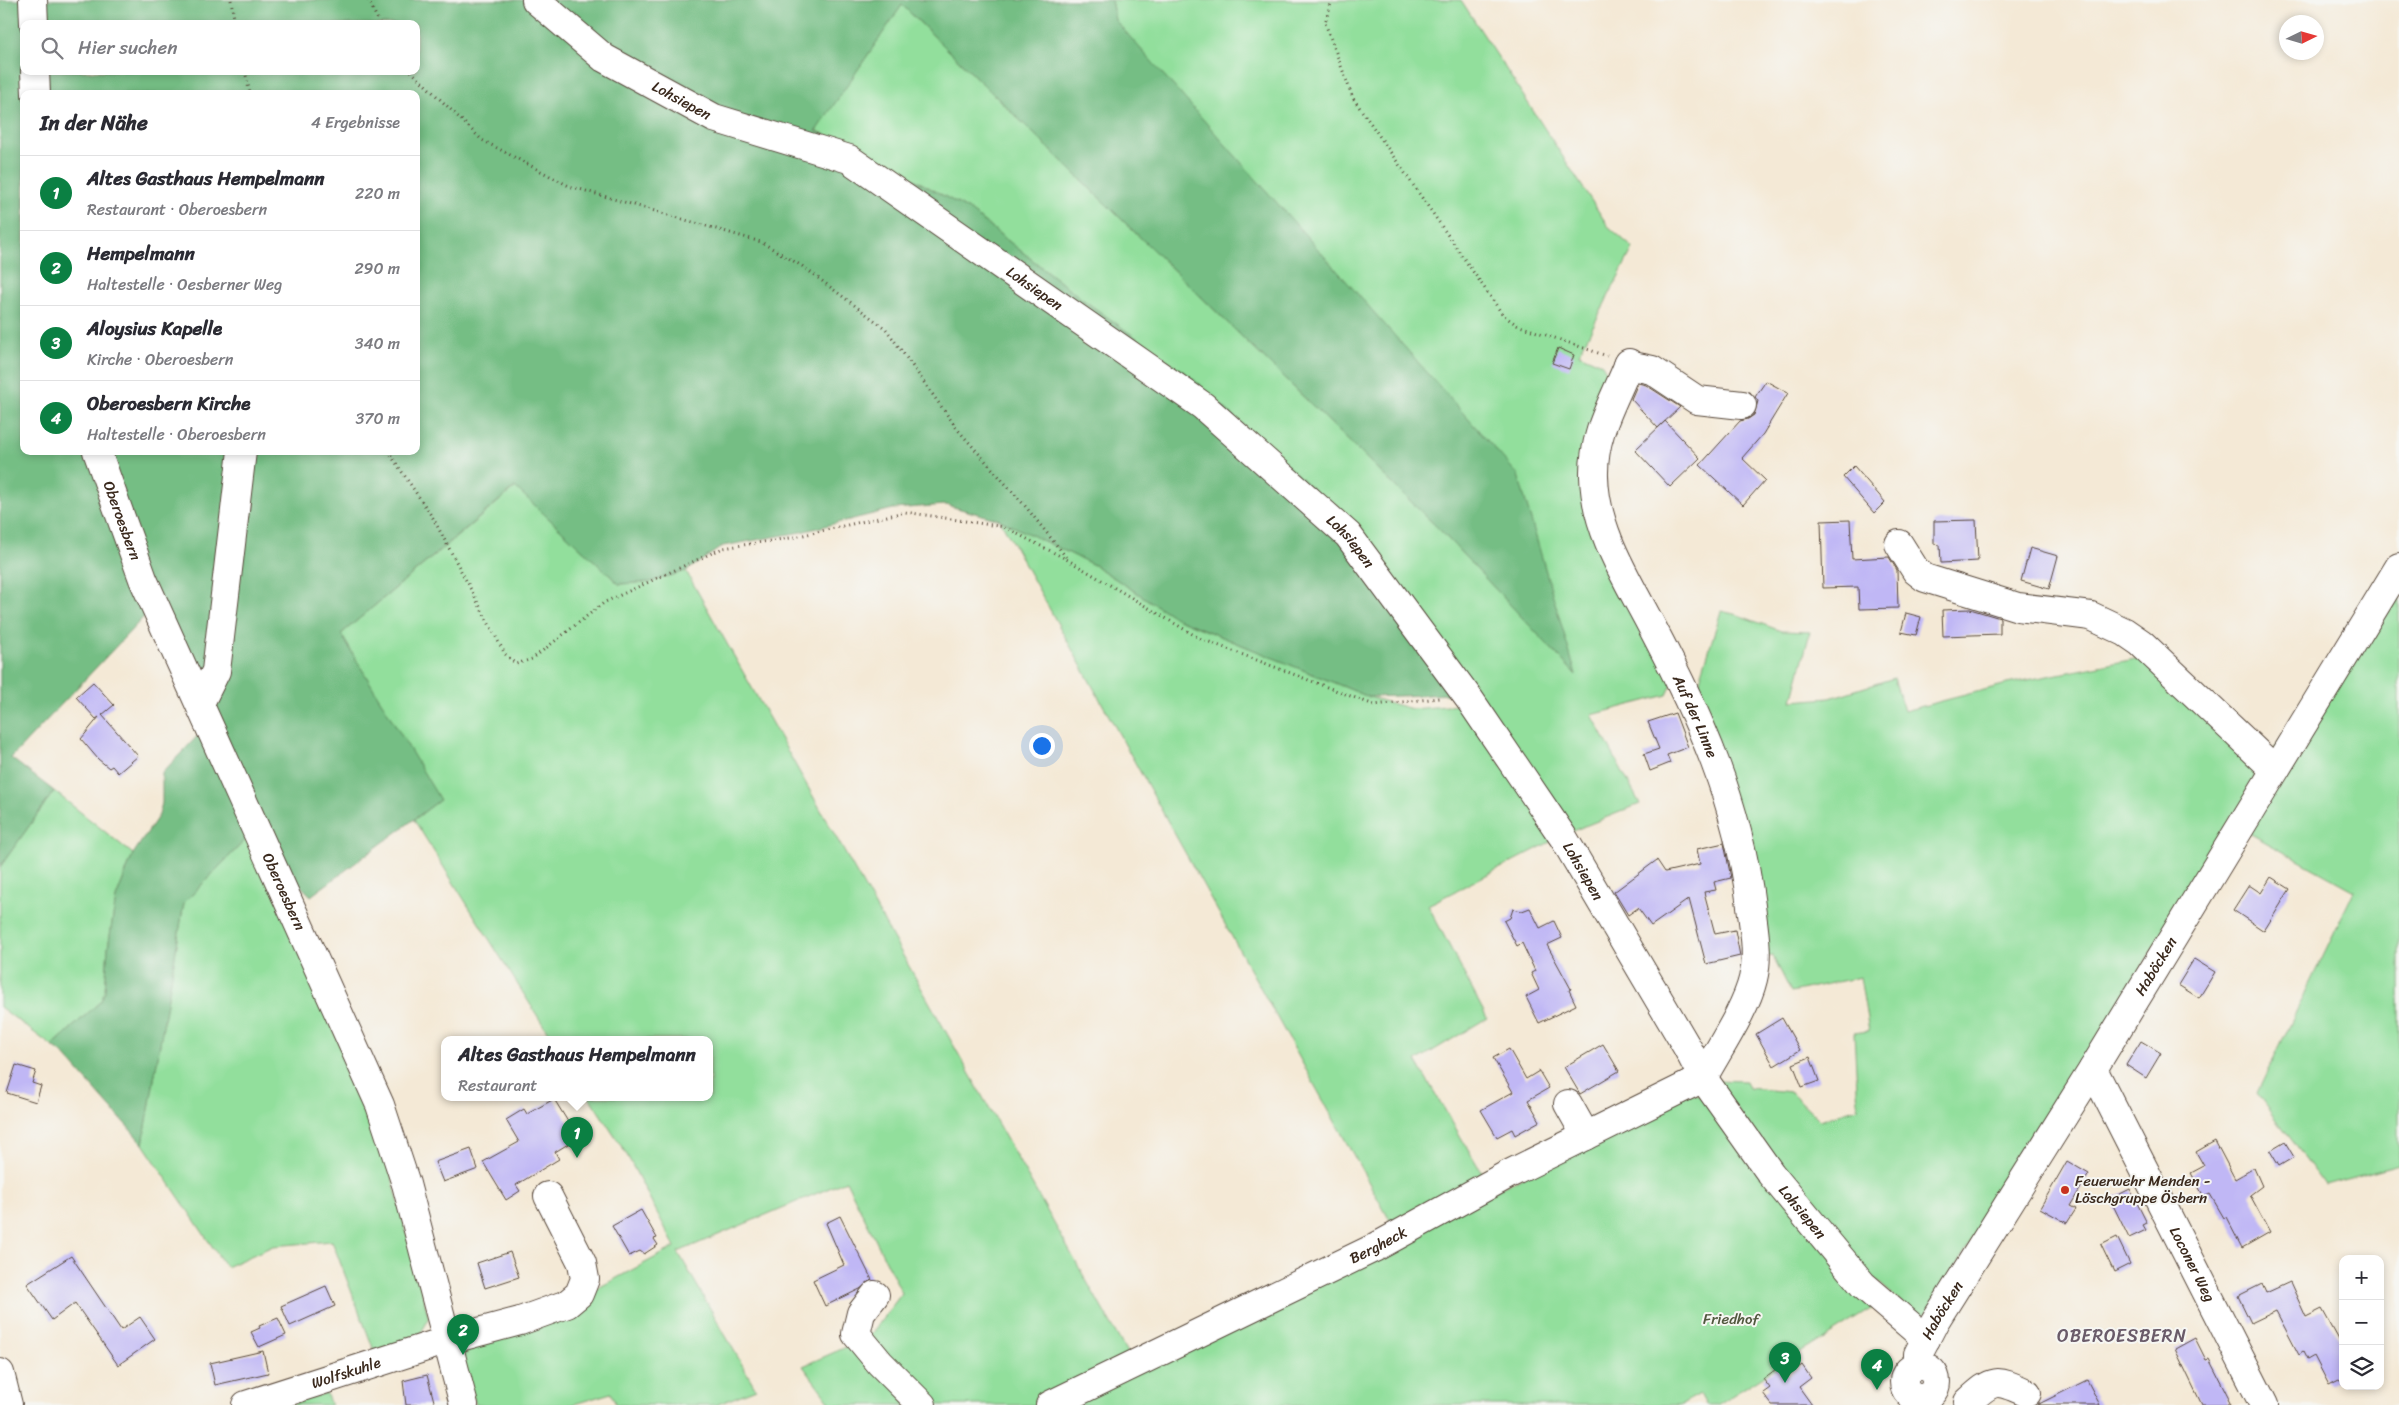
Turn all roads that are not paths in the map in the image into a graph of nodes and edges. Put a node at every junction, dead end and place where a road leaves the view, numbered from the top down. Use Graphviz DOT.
graph roads {
  1 [pos="33,0"];
  2 [pos="536,0"];
  3 [pos="34,20"];
  4 [pos="35,75"];
  5 [pos="36,90"];
  6 [pos="1742,405"];
  7 [pos="99,455"];
  8 [pos="242,455"];
  9 [pos="1899,544"];
  10 [pos="2399,567"];
  11 [pos="200,703"];
  12 [pos="2274,769"];
  13 [pos="2093,1069"];
  14 [pos="1703,1078"];
  15 [pos="1568,1104"];
  16 [pos="1586,1136"];
  17 [pos="548,1196"];
  18 [pos="875,1295"];
  19 [pos="1926,1339"];
  20 [pos="445,1341"];
  21 [pos="1918,1365"];
  22 [pos="0,1373"];
  23 [pos="1936,1387"];
  24 [pos="2027,1393"];
  25 [pos="1900,1399"];
  26 [pos="1970,1403"];
  27 [pos="8,1405"];
  28 [pos="246,1405"];
  29 [pos="464,1405"];
  30 [pos="922,1405"];
  31 [pos="1050,1405"];
  32 [pos="2264,1405"];
  1 -- 3 [label="street"];
  2 -- 14 [label="street, Lohsiepen"];
  4 -- 5 [label="street"];
  6 -- 14 [label="street, Auf der Linne"];
  7 -- 11 [label="street, Oberoesbern"];
  8 -- 11 [label="street"];
  9 -- 12 [label="street"];
  10 -- 12 [label="street, Haböcken"];
  11 -- 20 [label="street, Oberoesbern"];
  12 -- 13 [label="street, Haböcken"];
  13 -- 19 [label="street, Haböcken"];
  13 -- 32 [label="street, Loconer Weg"];
  14 -- 16 [label="street, Bergheck"];
  14 -- 19 [label="street, Lohsiepen"];
  15 -- 16 [label="street"];
  16 -- 31 [label="street, Bergheck"];
  17 -- 20 [label="street, Wolfskuhle"];
  18 -- 30 [label="street"];
  19 -- 21 [label="street, Haböcken"];
  20 -- 28 [label="street, Wolfskuhle"];
  20 -- 29 [label="street, Oberoesbern"];
  21 -- 23 [label="street"];
  21 -- 25 [label="street"];
  22 -- 27 [label="street"];
  23 -- 25 [label="street"];
  23 -- 26 [label="street"];
  24 -- 26 [label="street"];
}
